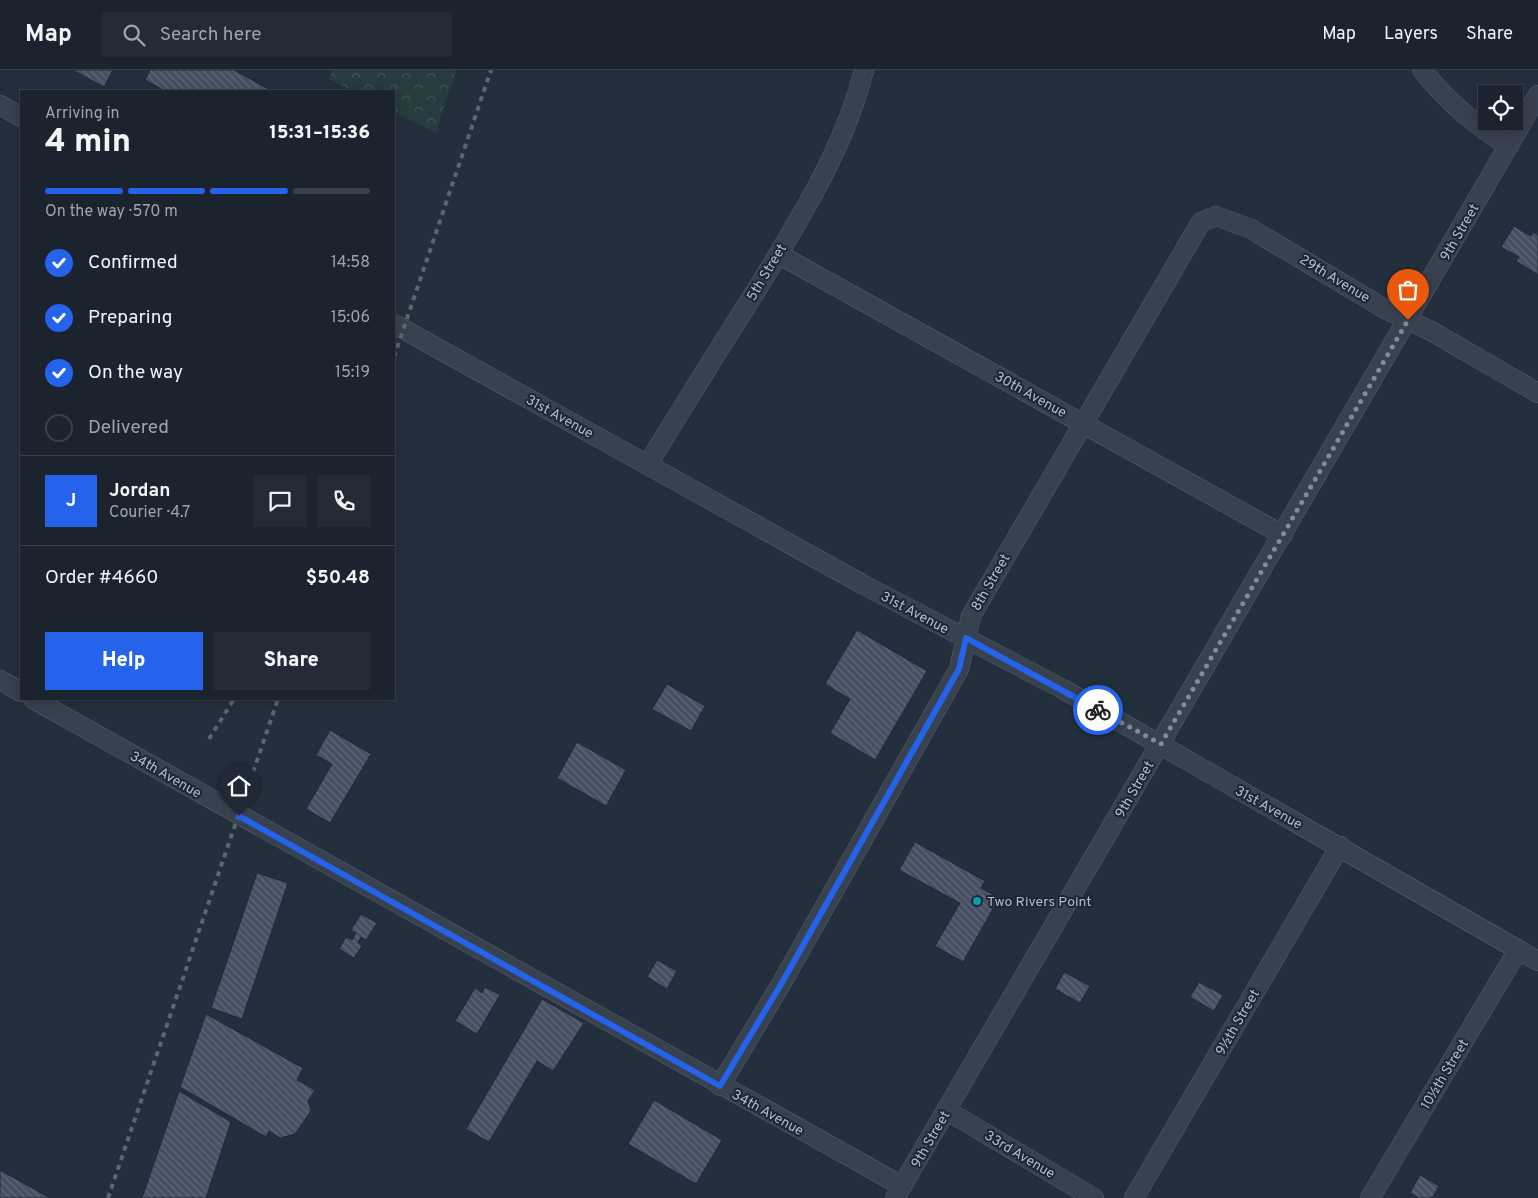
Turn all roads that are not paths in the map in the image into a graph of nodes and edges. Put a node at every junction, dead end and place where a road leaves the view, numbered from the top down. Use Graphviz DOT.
graph roads {
  1 [pos="864,70"];
  2 [pos="1422,70"];
  3 [pos="1538,95"];
  4 [pos="0,105"];
  5 [pos="20,116"];
  6 [pos="1509,146"];
  7 [pos="1206,219"];
  8 [pos="778,254"];
  9 [pos="1408,320"];
  10 [pos="395,325"];
  11 [pos="1538,393"];
  12 [pos="1084,424"];
  13 [pos="648,464"];
  14 [pos="1283,535"];
  15 [pos="966,638"];
  16 [pos="0,680"];
  17 [pos="20,691"];
  18 [pos="35,700"];
  19 [pos="1161,744"];
  20 [pos="1340,846"];
  21 [pos="1518,950"];
  22 [pos="1538,962"];
  23 [pos="720,1086"];
  24 [pos="946,1110"];
  25 [pos="899,1192"];
  26 [pos="1094,1198"];
  27 [pos="1134,1198"];
  28 [pos="1370,1198"];
  1 -- 8 [label="street, 5th Street"];
  2 -- 6 [label="street"];
  3 -- 6 [label="street, 9th Street"];
  4 -- 5 [label="street"];
  6 -- 9 [label="street, 9th Street"];
  7 -- 9 [label="street, 29th Avenue"];
  7 -- 12 [label="street, 8th Street"];
  8 -- 12 [label="street, 30th Avenue"];
  8 -- 13 [label="street, 5th Street"];
  9 -- 11 [label="street, 29th Avenue"];
  9 -- 14 [label="street, 9th Street"];
  10 -- 13 [label="street, 31st Avenue"];
  12 -- 14 [label="street, 30th Avenue"];
  12 -- 15 [label="street, 8th Street"];
  13 -- 15 [label="street, 31st Avenue"];
  14 -- 19 [label="street, 9th Street"];
  15 -- 19 [label="street, 31st Avenue"];
  15 -- 23 [label="street, 8th Street"];
  16 -- 17 [label="street"];
  18 -- 23 [label="street, 34th Avenue"];
  19 -- 20 [label="street, 31st Avenue"];
  19 -- 24 [label="street, 9th Street"];
  20 -- 21 [label="street, 31st Avenue"];
  20 -- 27 [label="street, 9½th Street"];
  21 -- 22 [label="street, 31st Avenue"];
  21 -- 28 [label="street, 10½th Street"];
  23 -- 25 [label="street, 34th Avenue"];
  24 -- 25 [label="street, 9th Street"];
  24 -- 26 [label="street, 33rd Avenue"];
}
